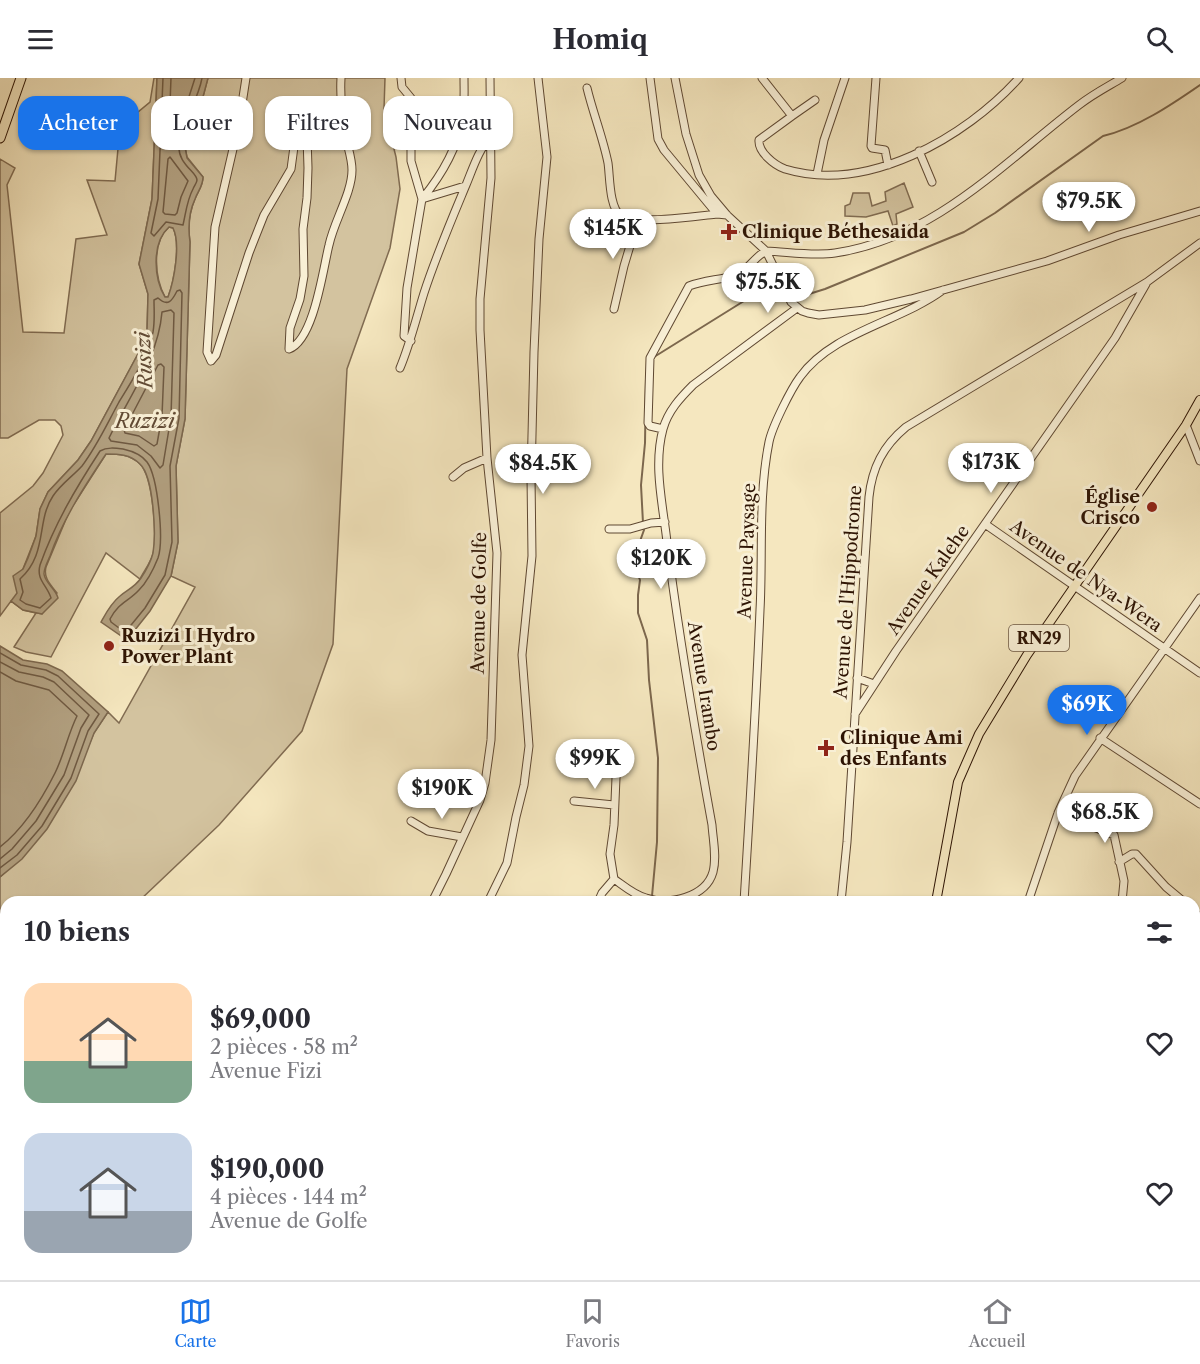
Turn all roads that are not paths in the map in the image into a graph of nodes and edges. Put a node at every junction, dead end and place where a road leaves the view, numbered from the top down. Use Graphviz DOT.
graph roads {
  1 [pos="21,78"];
  2 [pos="246,78"];
  3 [pos="341,78"];
  4 [pos="401,78"];
  5 [pos="464,78"];
  6 [pos="490,78"];
  7 [pos="538,78"];
  8 [pos="650,78"];
  9 [pos="675,78"];
  10 [pos="762,78"];
  11 [pos="845,78"];
  12 [pos="876,78"];
  13 [pos="1019,78"];
  14 [pos="1120,78"];
  15 [pos="587,88"];
  16 [pos="490,96"];
  17 [pos="815,100"];
  18 [pos="792,116"];
  19 [pos="0,138"];
  20 [pos="482,150"];
  21 [pos="491,150"];
  22 [pos="919,151"];
  23 [pos="888,165"];
  24 [pos="817,174"];
  25 [pos="932,182"];
  26 [pos="465,186"];
  27 [pos="422,199"];
  28 [pos="1200,211"];
  29 [pos="717,214"];
  30 [pos="727,215"];
  31 [pos="638,219"];
  32 [pos="1200,243"];
  33 [pos="766,251"];
  34 [pos="1147,282"];
  35 [pos="943,290"];
  36 [pos="797,308"];
  37 [pos="614,309"];
  38 [pos="411,342"];
  39 [pos="400,368"];
  40 [pos="1200,400"];
  41 [pos="1186,425"];
  42 [pos="663,429"];
  43 [pos="487,458"];
  44 [pos="1200,461"];
  45 [pos="453,477"];
  46 [pos="665,522"];
  47 [pos="985,524"];
  48 [pos="609,529"];
  49 [pos="1075,587"];
  50 [pos="1200,598"];
  51 [pos="1165,648"];
  52 [pos="1200,673"];
  53 [pos="857,678"];
  54 [pos="874,684"];
  55 [pos="854,716"];
  56 [pos="1100,738"];
  57 [pos="617,754"];
  58 [pos="574,801"];
  59 [pos="1200,804"];
  60 [pos="614,805"];
  61 [pos="1058,813"];
  62 [pos="411,821"];
  63 [pos="462,837"];
  64 [pos="1119,862"];
  65 [pos="614,879"];
  66 [pos="435,896"];
  67 [pos="491,896"];
  68 [pos="601,896"];
  69 [pos="640,896"];
  70 [pos="695,896"];
  71 [pos="744,896"];
  72 [pos="842,896"];
  73 [pos="937,896"];
  74 [pos="1030,896"];
  75 [pos="1123,896"];
  76 [pos="1177,896"];
  1 -- 19 [label="highway"];
  2 -- 3 [label="street"];
  4 -- 27 [label="street"];
  5 -- 27 [label="street"];
  6 -- 16 [label="street, Avenue de Golfe"];
  7 -- 67 [label="street"];
  8 -- 29 [label="street"];
  9 -- 30 [label="street"];
  10 -- 18 [label="street"];
  11 -- 24 [label="street"];
  12 -- 23 [label="street"];
  13 -- 22 [label="street"];
  14 -- 33 [label="street"];
  15 -- 31 [label="street"];
  17 -- 18 [label="street"];
  18 -- 24 [label="street"];
  20 -- 26 [label="street"];
  21 -- 43 [label="street, Avenue de Golfe"];
  22 -- 23 [label="street"];
  22 -- 25 [label="street"];
  23 -- 24 [label="street"];
  26 -- 27 [label="street"];
  26 -- 38 [label="street"];
  27 -- 38 [label="street"];
  28 -- 35 [label="street"];
  29 -- 30 [label="street"];
  29 -- 31 [label="street"];
  30 -- 33 [label="street"];
  31 -- 37 [label="street"];
  32 -- 34 [label="street, Avenue de l'Hippodrome"];
  33 -- 36 [label="street"];
  33 -- 42 [label="street"];
  34 -- 47 [label="street, Avenue Kalehe"];
  34 -- 53 [label="street, Avenue de l'Hippodrome"];
  35 -- 36 [label="street"];
  35 -- 71 [label="street, Avenue Paysage"];
  36 -- 42 [label="street, Avenue Irambo"];
  38 -- 39 [label="street"];
  40 -- 41 [label="main road, RN29"];
  41 -- 44 [label="street"];
  41 -- 49 [label="main road, RN29"];
  42 -- 46 [label="street, Avenue Irambo"];
  43 -- 45 [label="street"];
  43 -- 63 [label="street, Avenue de Golfe"];
  46 -- 48 [label="street"];
  46 -- 70 [label="street, Avenue Irambo"];
  47 -- 49 [label="street, Avenue de Nya-Wera"];
  47 -- 54 [label="street, Avenue Kalehe"];
  49 -- 51 [label="street, Avenue de Nya-Wera"];
  49 -- 73 [label="main road, RN29"];
  50 -- 51 [label="street"];
  51 -- 52 [label="street, Avenue de Nya-Wera"];
  51 -- 56 [label="street"];
  53 -- 54 [label="street"];
  53 -- 55 [label="street, Avenue de l'Hippodrome"];
  54 -- 55 [label="street, Avenue Kalehe"];
  55 -- 72 [label="street, Avenue de l'Hippodrome"];
  56 -- 59 [label="street"];
  56 -- 61 [label="street"];
  57 -- 60 [label="street"];
  58 -- 60 [label="street"];
  60 -- 65 [label="street"];
  61 -- 64 [label="street"];
  61 -- 74 [label="street"];
  62 -- 63 [label="street"];
  63 -- 66 [label="street, Avenue de Golfe"];
  64 -- 75 [label="street"];
  64 -- 76 [label="street"];
  65 -- 68 [label="street"];
  65 -- 69 [label="street, Avenue Irambo"];
}
